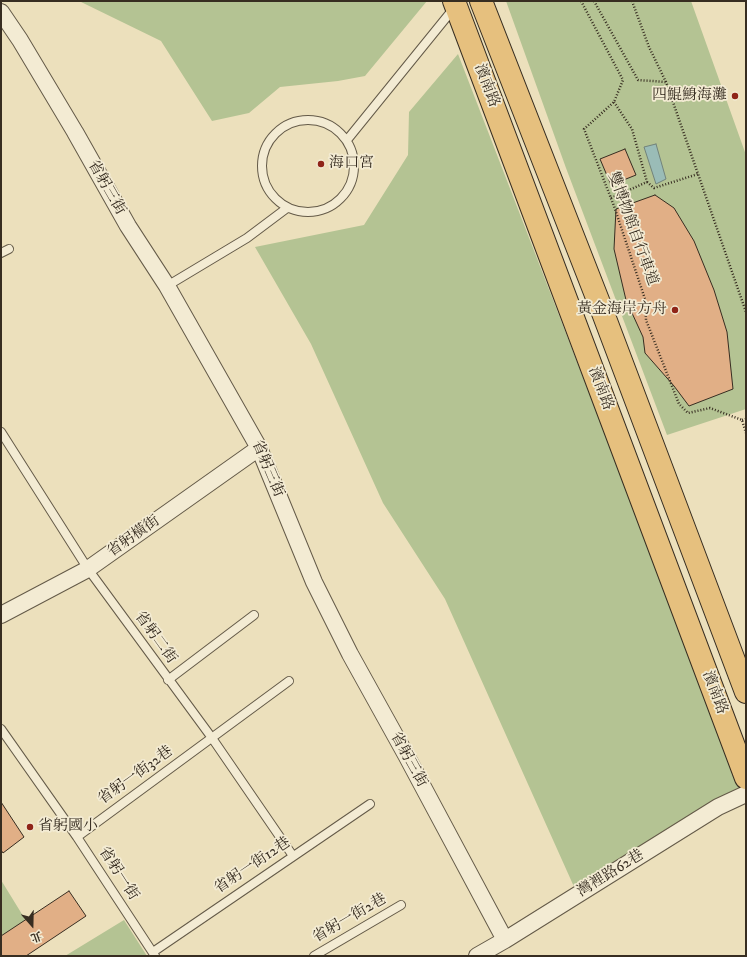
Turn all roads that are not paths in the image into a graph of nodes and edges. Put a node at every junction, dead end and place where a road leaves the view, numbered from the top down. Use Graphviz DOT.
graph roads {
  1 [pos="481,1"];
  2 [pos="455,3"];
  3 [pos="1,12"];
  4 [pos="347,140"];
  5 [pos="287,208"];
  6 [pos="167,286"];
  7 [pos="1,432"];
  8 [pos="260,448"];
  9 [pos="88,569"];
  10 [pos="1,615"];
  11 [pos="254,615"];
  12 [pos="168,680"];
  13 [pos="289,681"];
  14 [pos="746,692"];
  15 [pos="1,729"];
  16 [pos="212,738"];
  17 [pos="746,778"];
  18 [pos="746,794"];
  19 [pos="370,804"];
  20 [pos="77,837"];
  21 [pos="293,856"];
  22 [pos="401,905"];
  23 [pos="505,940"];
  24 [pos="154,954"];
  25 [pos="314,956"];
  26 [pos="478,956"];
  1 -- 14 [label="main road, 濱南路"];
  2 -- 4 [label="lane"];
  2 -- 17 [label="main road, 濱南路"];
  3 -- 6 [label="street, 省躬三街"];
  4 -- 5 [label="lane"];
  4 -- 5 [label="lane"];
  5 -- 6 [label="lane"];
  6 -- 8 [label="street, 省躬三街"];
  7 -- 9 [label="lane, 省躬二街"];
  8 -- 9 [label="street, 省躬橫街"];
  8 -- 23 [label="street, 省躬三街"];
  9 -- 10 [label="street, 省躬橫街"];
  9 -- 12 [label="lane, 省躬二街"];
  11 -- 12 [label="lane"];
  12 -- 16 [label="lane, 省躬二街"];
  13 -- 16 [label="lane, 省躬一街32巷"];
  15 -- 20 [label="lane, 省躬一街"];
  16 -- 20 [label="lane, 省躬一街32巷"];
  16 -- 21 [label="lane, 省躬二街"];
  18 -- 23 [label="street, 灣裡路62巷"];
  19 -- 21 [label="lane, 省躬一街12巷"];
  20 -- 24 [label="lane, 省躬一街"];
  21 -- 24 [label="lane, 省躬一街12巷"];
  22 -- 25 [label="lane, 省躬一街2巷"];
  23 -- 26 [label="street, 灣裡路62巷"];
}
